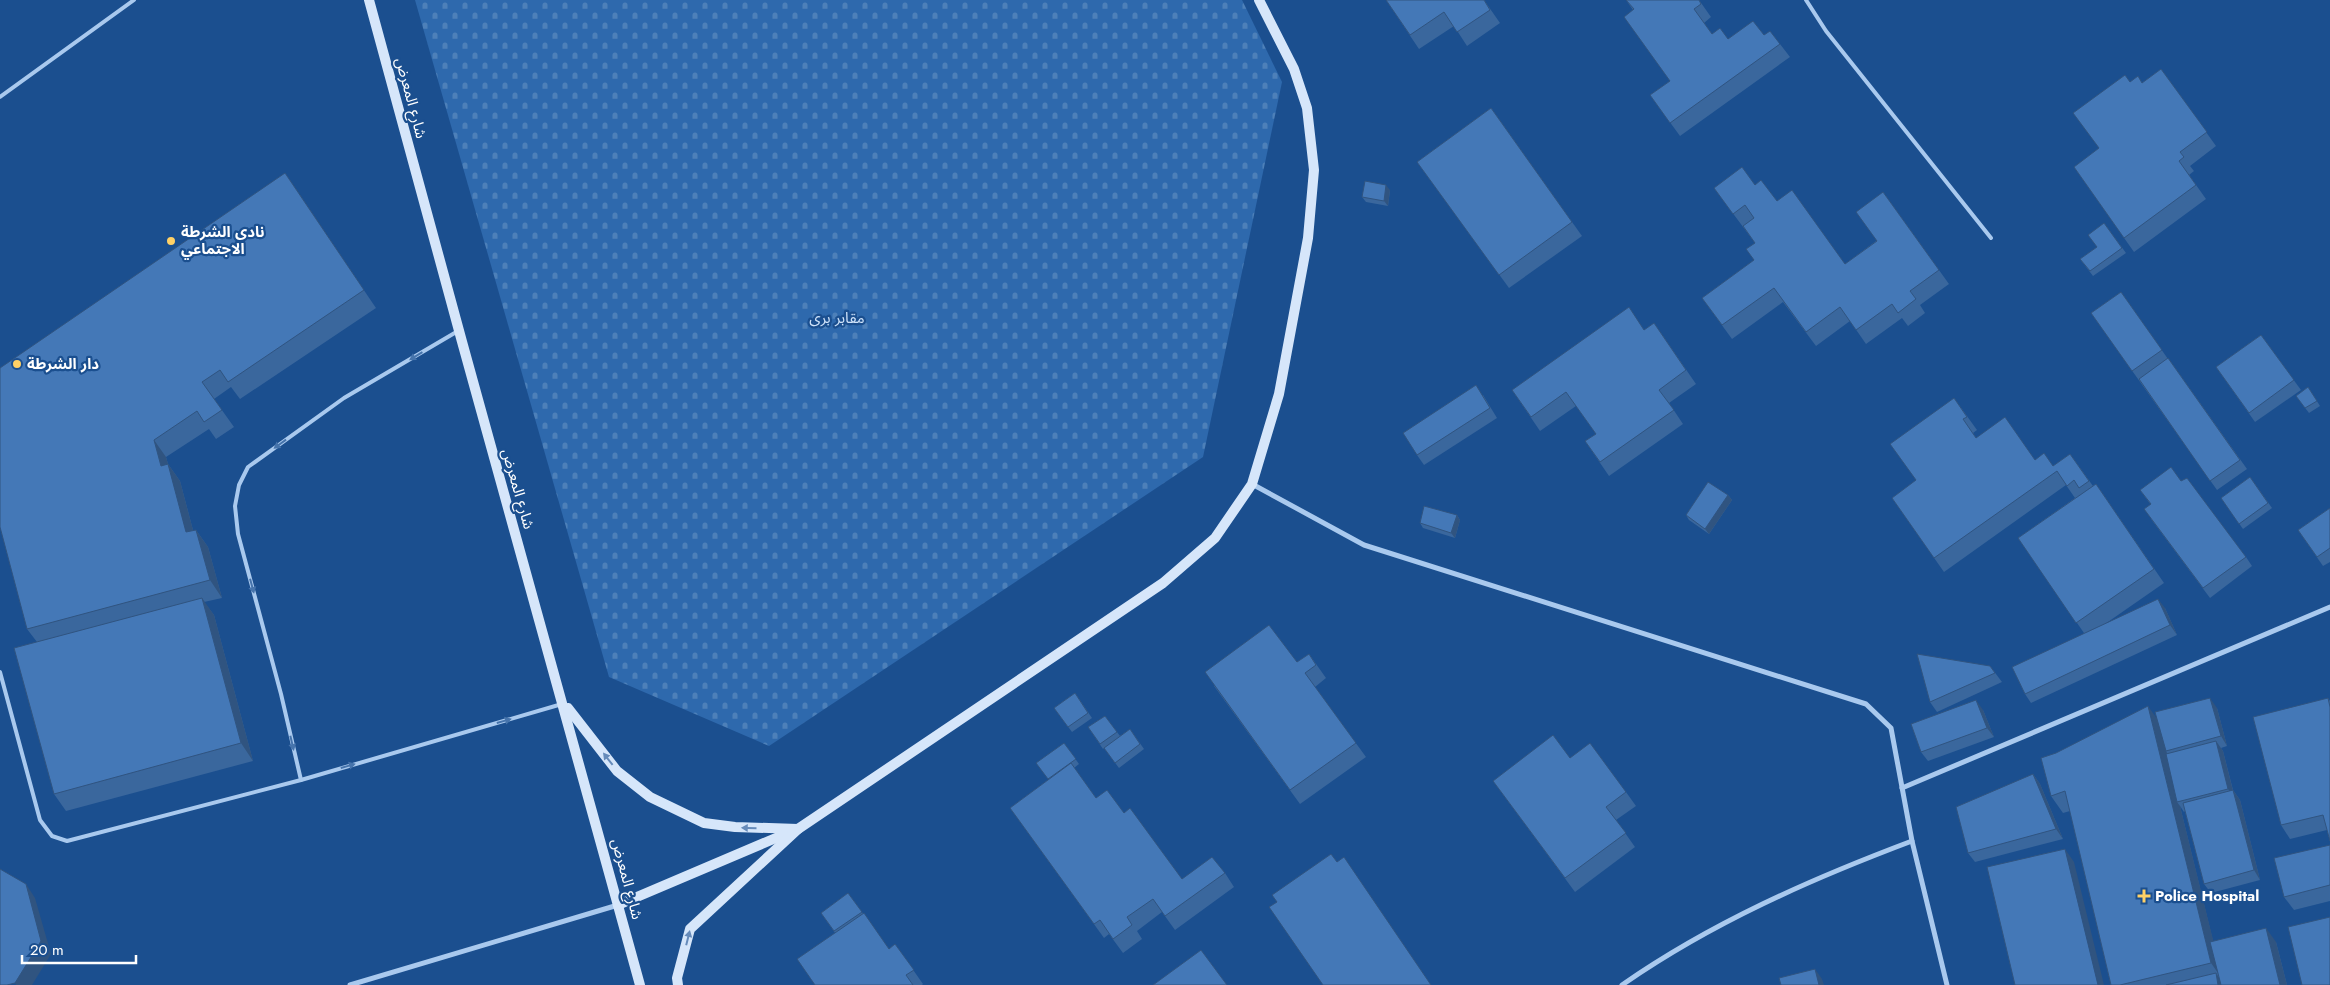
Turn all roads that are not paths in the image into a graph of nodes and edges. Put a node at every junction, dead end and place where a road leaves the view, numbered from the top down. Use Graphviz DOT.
graph roads {
  1 [pos="134,0"];
  2 [pos="369,0"];
  3 [pos="1259,0"];
  4 [pos="1806,0"];
  5 [pos="0,96"];
  6 [pos="1991,238"];
  7 [pos="458,331"];
  8 [pos="1252,484"];
  9 [pos="2330,607"];
  10 [pos="0,672"];
  11 [pos="564,703"];
  12 [pos="301,780"];
  13 [pos="1902,788"];
  14 [pos="798,829"];
  15 [pos="1912,841"];
  16 [pos="618,905"];
  17 [pos="350,985"];
  18 [pos="640,985"];
  19 [pos="678,985"];
  20 [pos="1622,985"];
  21 [pos="1947,985"];
  1 -- 5 [label="lane"];
  2 -- 7 [label="main road, شارع المعرض"];
  3 -- 8 [label="main road"];
  4 -- 6 [label="lane"];
  7 -- 11 [label="main road, شارع المعرض"];
  7 -- 12 [label="lane, one-way"];
  8 -- 13 [label="street"];
  8 -- 14 [label="main road"];
  9 -- 13 [label="street"];
  10 -- 12 [label="lane"];
  12 -- 11 [label="lane, one-way"];
  14 -- 11 [label="main road, one-way"];
  11 -- 16 [label="main road, شارع المعرض"];
  13 -- 15 [label="street"];
  14 -- 16 [label="main road"];
  19 -- 14 [label="main road, one-way"];
  15 -- 20 [label="street"];
  15 -- 21 [label="street"];
  16 -- 17 [label="street"];
  16 -- 18 [label="main road, شارع المعرض"];
}
